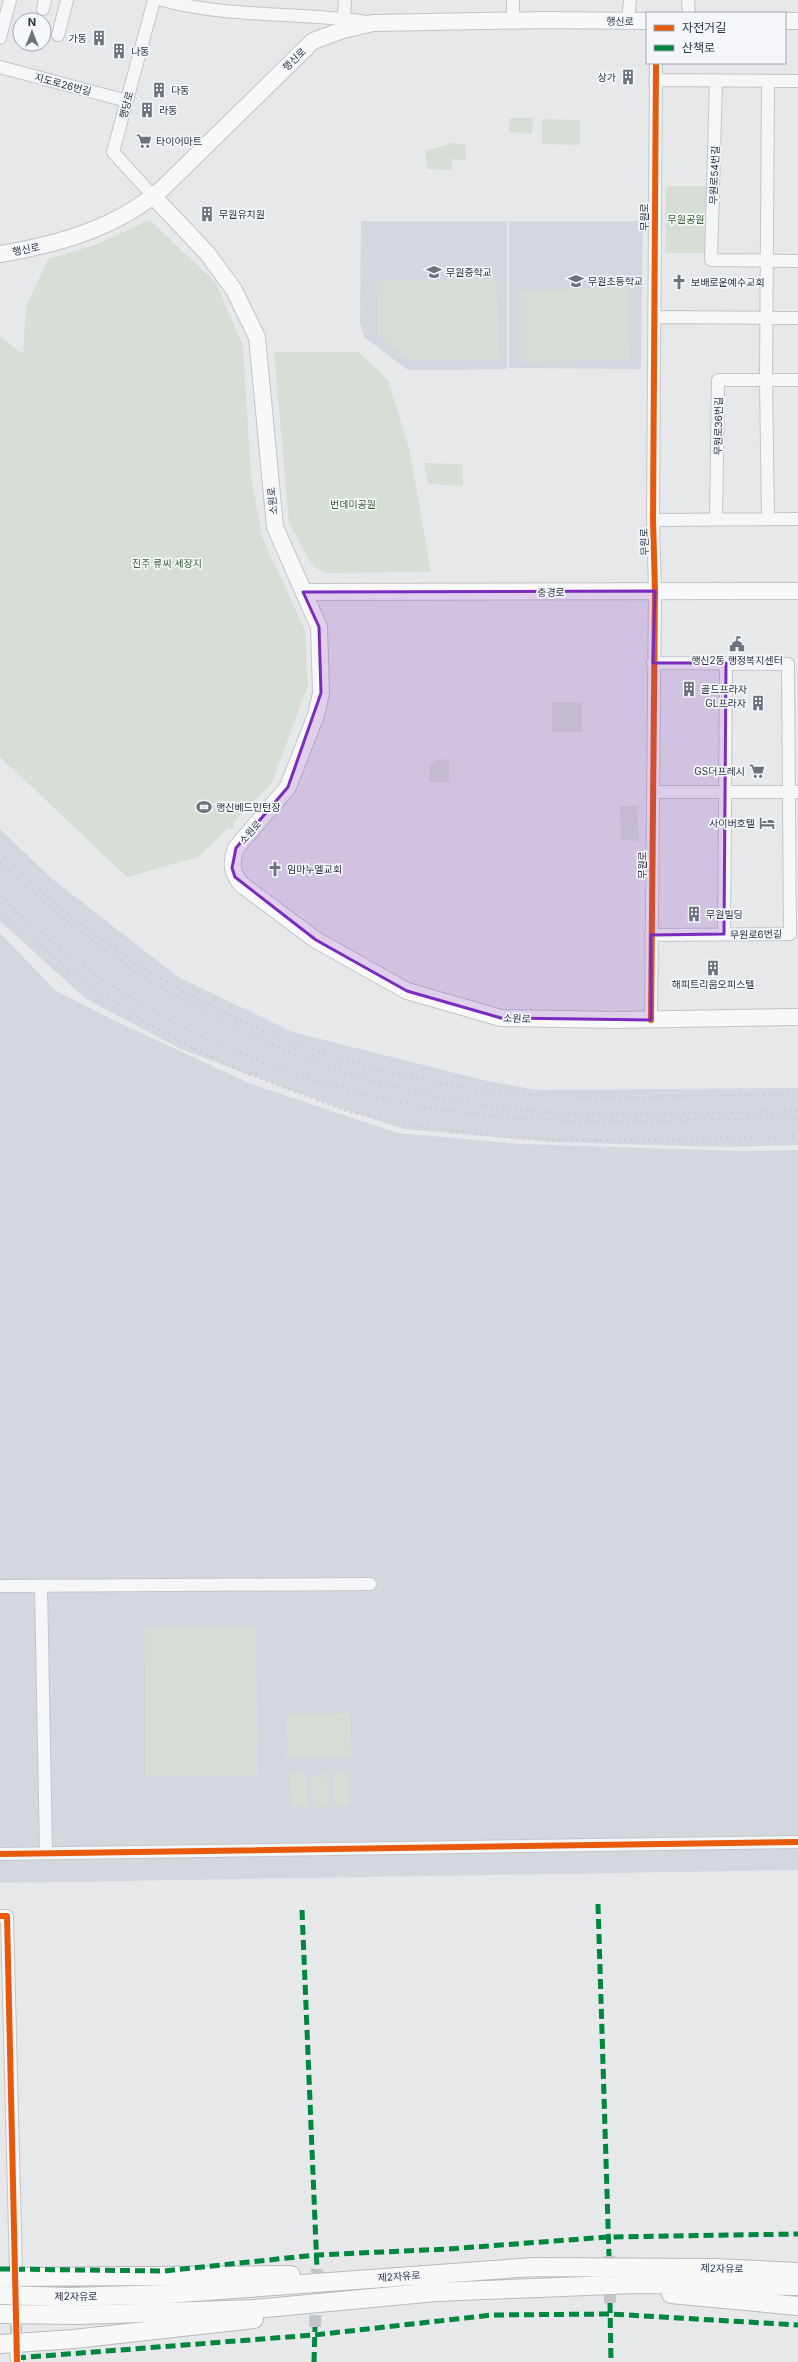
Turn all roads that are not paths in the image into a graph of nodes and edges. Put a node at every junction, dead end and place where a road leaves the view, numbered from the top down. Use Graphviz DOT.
graph roads {
  1 [pos="10,0"];
  2 [pos="67,0"];
  3 [pos="154,0"];
  4 [pos="162,0"];
  5 [pos="345,0"];
  6 [pos="513,0"];
  7 [pos="630,0"];
  8 [pos="688,0"];
  9 [pos="688,12"];
  10 [pos="344,18"];
  11 [pos="513,20"];
  12 [pos="628,21"];
  13 [pos="646,21"];
  14 [pos="786,21"];
  15 [pos="798,21"];
  16 [pos="373,22"];
  17 [pos="58,35"];
  18 [pos="0,38"];
  19 [pos="656,64"];
  20 [pos="0,67"];
  21 [pos="655,80"];
  22 [pos="716,80"];
  23 [pos="768,80"];
  24 [pos="798,81"];
  25 [pos="127,101"];
  26 [pos="153,196"];
  27 [pos="0,254"];
  28 [pos="768,260"];
  29 [pos="798,260"];
  30 [pos="654,317"];
  31 [pos="766,317"];
  32 [pos="798,318"];
  33 [pos="766,380"];
  34 [pos="798,380"];
  35 [pos="798,518"];
  36 [pos="716,519"];
  37 [pos="768,519"];
  38 [pos="653,520"];
  39 [pos="655,591"];
  40 [pos="798,591"];
  41 [pos="303,592"];
  42 [pos="653,663"];
  43 [pos="726,664"];
  44 [pos="653,792"];
  45 [pos="723,792"];
  46 [pos="794,792"];
  47 [pos="724,934"];
  48 [pos="651,935"];
  49 [pos="798,1017"];
  50 [pos="651,1020"];
  51 [pos="370,1584"];
  52 [pos="0,1586"];
  53 [pos="41,1586"];
  54 [pos="798,1842"];
  55 [pos="0,1854"];
  56 [pos="46,1854"];
  57 [pos="4,1916"];
  58 [pos="798,2258"];
  59 [pos="714,2268"];
  60 [pos="798,2272"];
  61 [pos="436,2273"];
  62 [pos="8,2275"];
  63 [pos="636,2284"];
  64 [pos="798,2286"];
  65 [pos="0,2295"];
  66 [pos="307,2306"];
  67 [pos="798,2306"];
  68 [pos="0,2314"];
  69 [pos="8,2346"];
  70 [pos="17,2362"];
  1 -- 18 [label="street"];
  2 -- 17 [label="street"];
  3 -- 25 [label="street, 행당로"];
  4 -- 10 [label="street"];
  5 -- 10 [label="street"];
  6 -- 11 [label="street"];
  7 -- 12 [label="street"];
  8 -- 9 [label="street"];
  10 -- 16 [label="street"];
  11 -- 12 [label="main road, 행신로"];
  11 -- 16 [label="main road, 행신로"];
  12 -- 13 [label="main road, 행신로"];
  14 -- 15 [label="main road"];
  16 -- 26 [label="main road, 행신로"];
  19 -- 21 [label="street, 무원로"];
  20 -- 25 [label="street, 지도로26번길"];
  21 -- 22 [label="street"];
  21 -- 30 [label="street, 무원로"];
  22 -- 23 [label="street"];
  22 -- 28 [label="street, 무원로54번길"];
  23 -- 24 [label="street"];
  23 -- 28 [label="street"];
  25 -- 26 [label="street, 행당로"];
  26 -- 27 [label="main road, 행신로"];
  26 -- 41 [label="main road, 소원로"];
  28 -- 29 [label="street, 무원로54번길"];
  28 -- 31 [label="street"];
  30 -- 31 [label="street"];
  30 -- 38 [label="street, 무원로"];
  31 -- 32 [label="street"];
  31 -- 33 [label="street"];
  33 -- 34 [label="street, 무원로36번길"];
  33 -- 36 [label="street, 무원로36번길"];
  33 -- 37 [label="street"];
  35 -- 37 [label="street"];
  36 -- 37 [label="street"];
  36 -- 38 [label="street"];
  38 -- 39 [label="street, 무원로"];
  39 -- 40 [label="main road, 충경로"];
  39 -- 41 [label="main road, 충경로"];
  39 -- 42 [label="street, 무원로"];
  41 -- 50 [label="main road, 소원로"];
  42 -- 43 [label="street, 무원로6번길"];
  42 -- 44 [label="street, 무원로"];
  43 -- 45 [label="street"];
  43 -- 46 [label="street, 무원로6번길"];
  44 -- 45 [label="street"];
  44 -- 48 [label="street, 무원로"];
  45 -- 46 [label="street"];
  45 -- 47 [label="street"];
  46 -- 47 [label="street, 무원로6번길"];
  47 -- 48 [label="street, 무원로6번길"];
  48 -- 50 [label="street, 무원로"];
  49 -- 50 [label="main road, 소원로"];
  51 -- 53 [label="street"];
  52 -- 53 [label="street"];
  53 -- 56 [label="street"];
  54 -- 56 [label="street"];
  55 -- 56 [label="street"];
  57 -- 62 [label="street"];
  58 -- 59 [label="highway"];
  59 -- 60 [label="highway, 제2자유로"];
  59 -- 61 [label="highway, 제2자유로"];
  61 -- 62 [label="highway"];
  61 -- 65 [label="highway, 제2자유로"];
  63 -- 64 [label="highway, 제2자유로"];
  63 -- 66 [label="highway, 제2자유로"];
  63 -- 67 [label="highway"];
  66 -- 68 [label="highway, 제2자유로"];
  66 -- 69 [label="highway"];
  69 -- 70 [label="street"];
}
